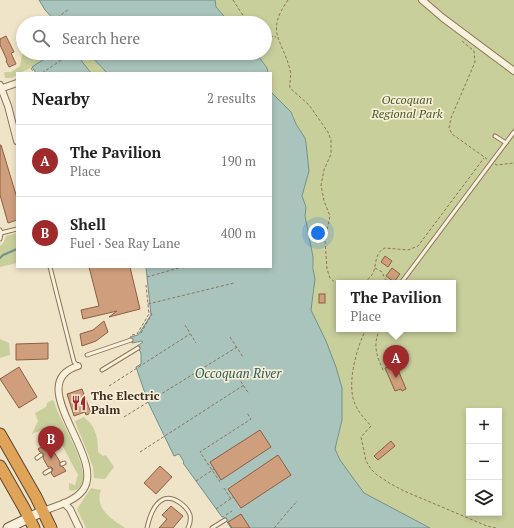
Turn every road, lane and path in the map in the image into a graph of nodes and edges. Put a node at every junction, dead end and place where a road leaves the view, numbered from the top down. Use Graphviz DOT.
graph roads {
  1 [pos="233,0"];
  2 [pos="288,0"];
  3 [pos="422,0"];
  4 [pos="69,9"];
  5 [pos="59,16"];
  6 [pos="243,16"];
  7 [pos="272,36"];
  8 [pos="277,37"];
  9 [pos="462,41"];
  10 [pos="63,60"];
  11 [pos="31,68"];
  12 [pos="514,71"];
  13 [pos="33,72"];
  14 [pos="44,72"];
  15 [pos="16,83"];
  16 [pos="0,87"];
  17 [pos="514,132"];
  18 [pos="495,136"];
  19 [pos="16,137"];
  20 [pos="506,143"];
  21 [pos="484,157"];
  22 [pos="491,162"];
  23 [pos="514,163"];
  24 [pos="16,229"];
  25 [pos="0,232"];
  26 [pos="0,239"];
  27 [pos="50,268"];
  28 [pos="178,268"];
  29 [pos="374,268"];
  30 [pos="147,276"];
  31 [pos="367,280"];
  32 [pos="386,280"];
  33 [pos="403,280"];
  34 [pos="234,283"];
  35 [pos="336,283"];
  36 [pos="146,285"];
  37 [pos="148,304"];
  38 [pos="148,312"];
  39 [pos="185,325"];
  40 [pos="365,332"];
  41 [pos="379,332"];
  42 [pos="141,333"];
  43 [pos="190,334"];
  44 [pos="130,336"];
  45 [pos="230,337"];
  46 [pos="131,340"];
  47 [pos="196,343"];
  48 [pos="237,347"];
  49 [pos="138,348"];
  50 [pos="87,355"];
  51 [pos="243,357"];
  52 [pos="78,366"];
  53 [pos="102,370"];
  54 [pos="384,372"];
  55 [pos="238,378"];
  56 [pos="244,385"];
  57 [pos="110,386"];
  58 [pos="249,394"];
  59 [pos="247,413"];
  60 [pos="124,417"];
  61 [pos="0,434"];
  62 [pos="140,452"];
  63 [pos="41,455"];
  64 [pos="37,458"];
  65 [pos="0,466"];
  66 [pos="50,470"];
  67 [pos="213,470"];
  68 [pos="45,473"];
  69 [pos="196,481"];
  70 [pos="220,482"];
  71 [pos="224,488"];
  72 [pos="233,497"];
  73 [pos="231,499"];
  74 [pos="297,501"];
  75 [pos="64,503"];
  76 [pos="216,509"];
  77 [pos="43,510"];
  78 [pos="232,511"];
  79 [pos="29,517"];
  80 [pos="224,518"];
  81 [pos="8,528"];
  82 [pos="34,528"];
  83 [pos="43,528"];
  84 [pos="51,528"];
  85 [pos="79,528"];
  86 [pos="147,528"];
  87 [pos="188,528"];
  88 [pos="212,528"];
  89 [pos="274,528"];
  90 [pos="496,528"];
  1 -- 6 [label="path"];
  2 -- 8 [label="path"];
  3 -- 12 [label="street"];
  4 -- 5 [label="path"];
  7 -- 8 [label="path"];
  8 -- 35 [label="path"];
  9 -- 21 [label="path"];
  10 -- 14 [label="path"];
  11 -- 13 [label="path"];
  15 -- 16 [label="street"];
  16 -- 19 [label="street"];
  17 -- 20 [label="lane"];
  18 -- 20 [label="lane"];
  20 -- 22 [label="lane"];
  21 -- 22 [label="path"];
  21 -- 29 [label="path"];
  22 -- 23 [label="path"];
  22 -- 33 [label="lane"];
  24 -- 25 [label="lane"];
  25 -- 26 [label="lane"];
  27 -- 52 [label="lane"];
  28 -- 30 [label="path"];
  29 -- 31 [label="path"];
  29 -- 32 [label="path"];
  34 -- 37 [label="path"];
  36 -- 37 [label="path"];
  37 -- 38 [label="path"];
  38 -- 42 [label="path"];
  38 -- 44 [label="path"];
  39 -- 43 [label="path"];
  40 -- 90 [label="path"];
  41 -- 54 [label="path"];
  43 -- 47 [label="path"];
  43 -- 57 [label="path"];
  45 -- 48 [label="path"];
  46 -- 50 [label="lane"];
  48 -- 51 [label="path"];
  48 -- 60 [label="path"];
  49 -- 53 [label="lane"];
  52 -- 75 [label="street"];
  55 -- 56 [label="path"];
  56 -- 58 [label="path"];
  56 -- 62 [label="path"];
  59 -- 67 [label="path"];
  61 -- 77 [label="highway"];
  63 -- 64 [label="lane"];
  65 -- 79 [label="highway"];
  66 -- 68 [label="lane"];
  67 -- 69 [label="path"];
  67 -- 70 [label="path"];
  71 -- 73 [label="path"];
  72 -- 73 [label="path"];
  73 -- 76 [label="path"];
  74 -- 89 [label="path"];
  75 -- 77 [label="street"];
  75 -- 85 [label="street"];
  77 -- 79 [label="street"];
  77 -- 84 [label="highway"];
  78 -- 80 [label="path"];
  79 -- 81 [label="street"];
  79 -- 82 [label="highway"];
  79 -- 83 [label="highway"];
  80 -- 88 [label="lane"];
  86 -- 87 [label="lane"];
}
